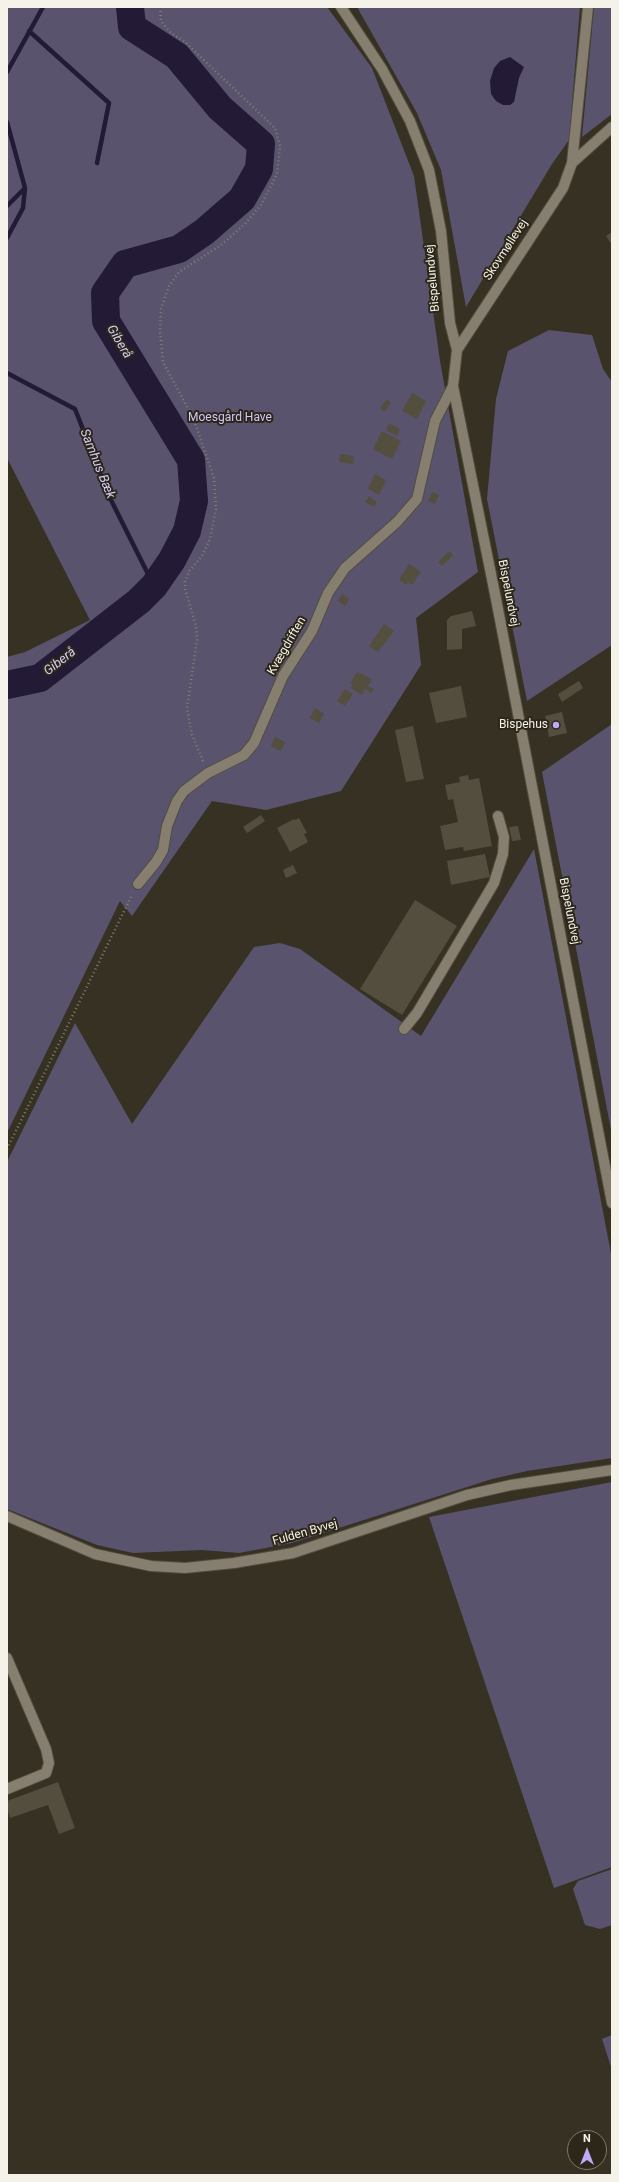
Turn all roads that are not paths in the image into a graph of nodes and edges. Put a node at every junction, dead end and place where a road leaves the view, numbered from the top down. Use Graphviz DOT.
graph roads {
  1 [pos="341,7"];
  2 [pos="588,7"];
  3 [pos="612,127"];
  4 [pos="572,162"];
  5 [pos="458,350"];
  6 [pos="453,386"];
  7 [pos="498,816"];
  8 [pos="138,884"];
  9 [pos="404,1030"];
  10 [pos="612,1203"];
  11 [pos="612,1470"];
  12 [pos="7,1516"];
  13 [pos="7,1658"];
  14 [pos="7,1789"];
  1 -- 5 [label="street, Bispelundvej"];
  2 -- 4 [label="street, Skovmøllevej"];
  3 -- 4 [label="street, Skovmøllevej"];
  4 -- 5 [label="street, Skovmøllevej"];
  5 -- 6 [label="street, Bispelundvej"];
  6 -- 8 [label="street, Kvægdriften"];
  6 -- 10 [label="street, Bispelundvej"];
  7 -- 9 [label="street"];
  11 -- 12 [label="street, Fulden Byvej"];
  13 -- 14 [label="street"];
}
